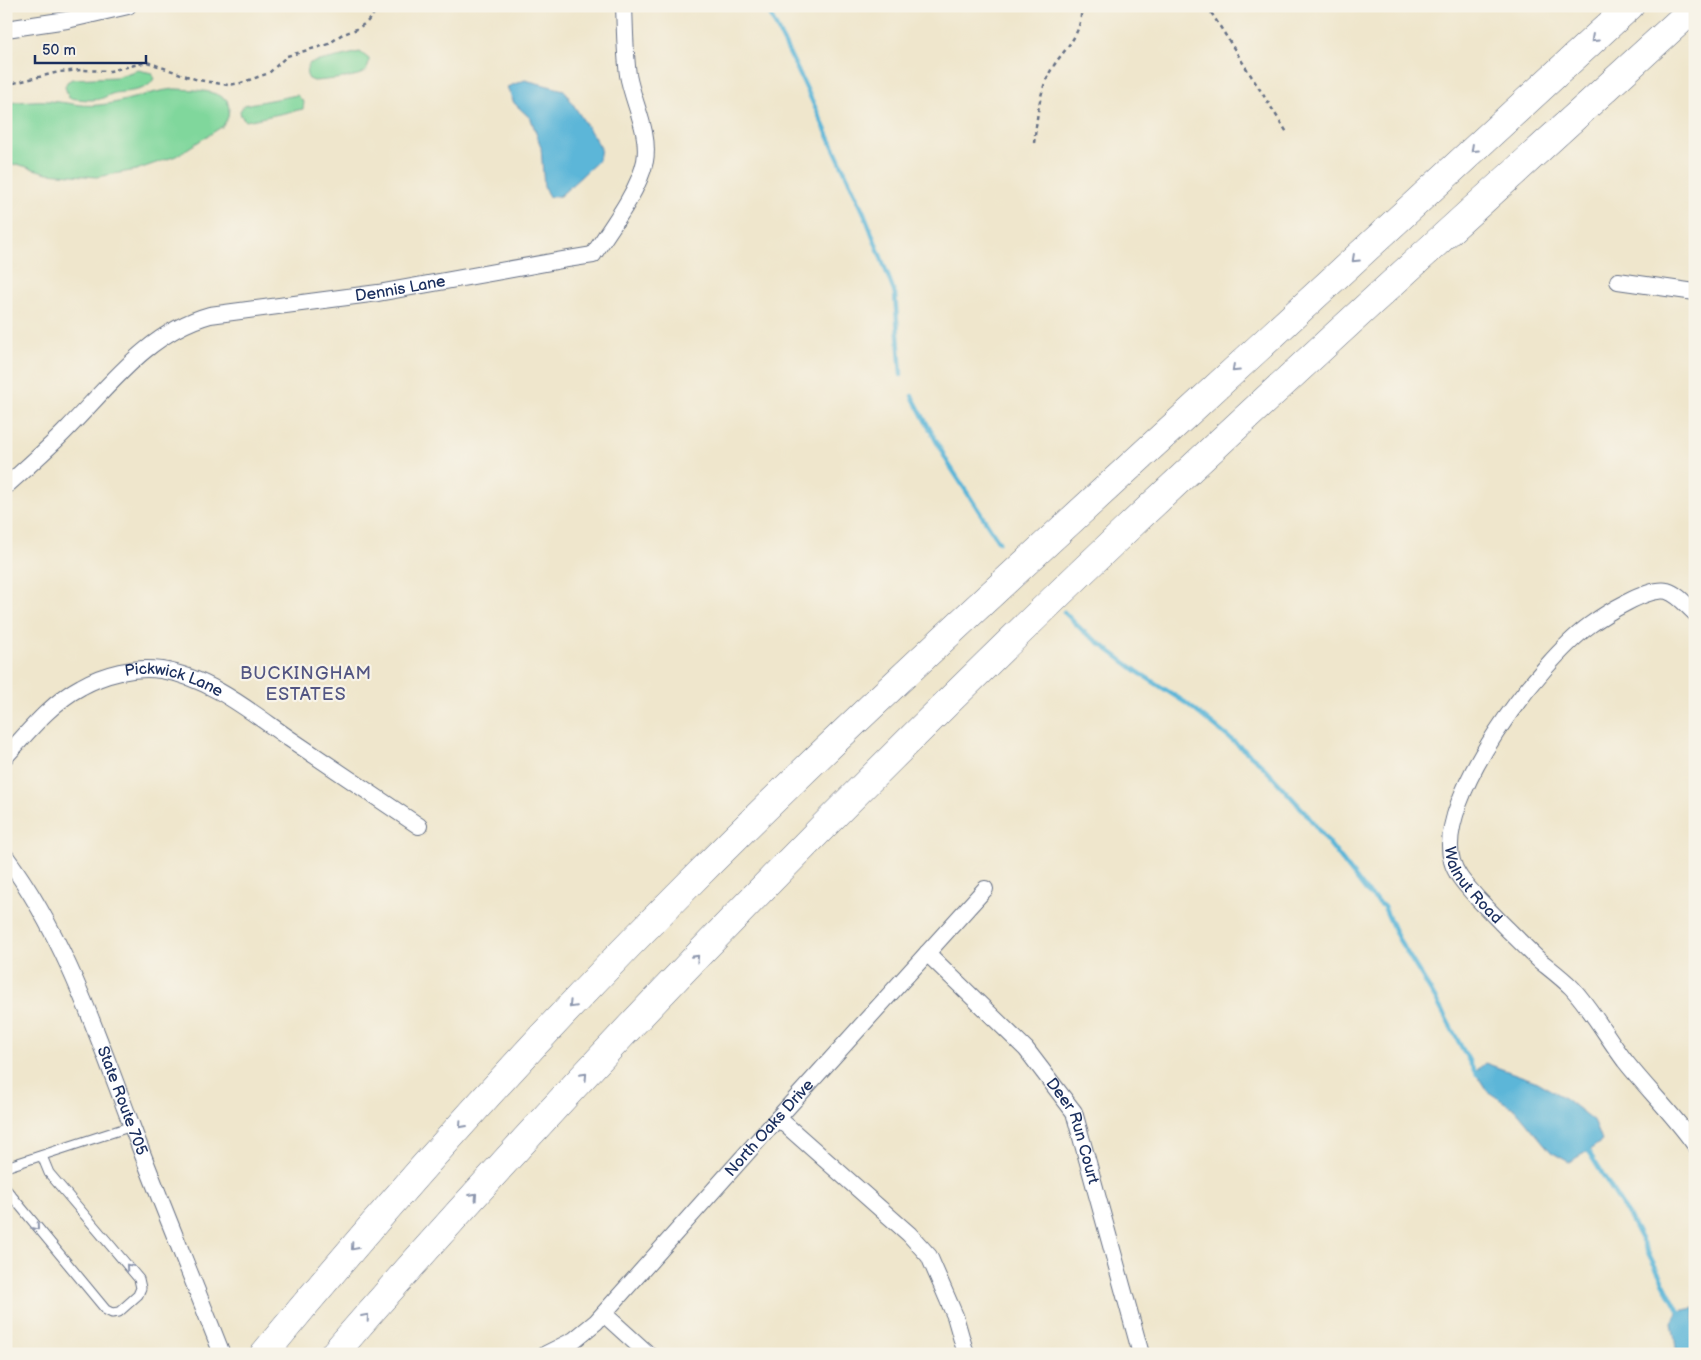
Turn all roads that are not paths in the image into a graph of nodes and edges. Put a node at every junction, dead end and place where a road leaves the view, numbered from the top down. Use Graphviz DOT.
graph roads {
  1 [pos="128,6"];
  2 [pos="624,6"];
  3 [pos="1630,6"];
  4 [pos="1695,7"];
  5 [pos="1695,28"];
  6 [pos="6,29"];
  7 [pos="1574,118"];
  8 [pos="1618,281"];
  9 [pos="1695,292"];
  10 [pos="6,486"];
  11 [pos="1695,613"];
  12 [pos="6,756"];
  13 [pos="419,826"];
  14 [pos="6,857"];
  15 [pos="985,889"];
  16 [pos="927,953"];
  17 [pos="778,1118"];
  18 [pos="132,1126"];
  19 [pos="1695,1145"];
  20 [pos="42,1156"];
  21 [pos="6,1167"];
  22 [pos="6,1189"];
  23 [pos="604,1314"];
  24 [pos="219,1347"];
  25 [pos="264,1354"];
  26 [pos="334,1354"];
  27 [pos="546,1354"];
  28 [pos="648,1354"];
  29 [pos="966,1354"];
  30 [pos="1141,1354"];
  1 -- 6 [label="street"];
  2 -- 10 [label="street, Dennis Lane"];
  3 -- 25 [label="highway, one-way"];
  4 -- 7 [label="highway"];
  5 -- 7 [label="highway"];
  26 -- 7 [label="highway, one-way"];
  8 -- 9 [label="street"];
  11 -- 19 [label="street, Walnut Road"];
  12 -- 13 [label="street, Pickwick Lane"];
  14 -- 18 [label="street, State Route 705"];
  15 -- 16 [label="street, North Oaks Drive"];
  16 -- 17 [label="street, North Oaks Drive"];
  16 -- 30 [label="street, Deer Run Court"];
  17 -- 23 [label="street, North Oaks Drive"];
  17 -- 29 [label="street"];
  18 -- 20 [label="lane"];
  18 -- 24 [label="street, State Route 705"];
  20 -- 21 [label="lane"];
  22 -- 20 [label="lane, one-way"];
  23 -- 27 [label="street, North Oaks Drive"];
  23 -- 28 [label="street"];
}
